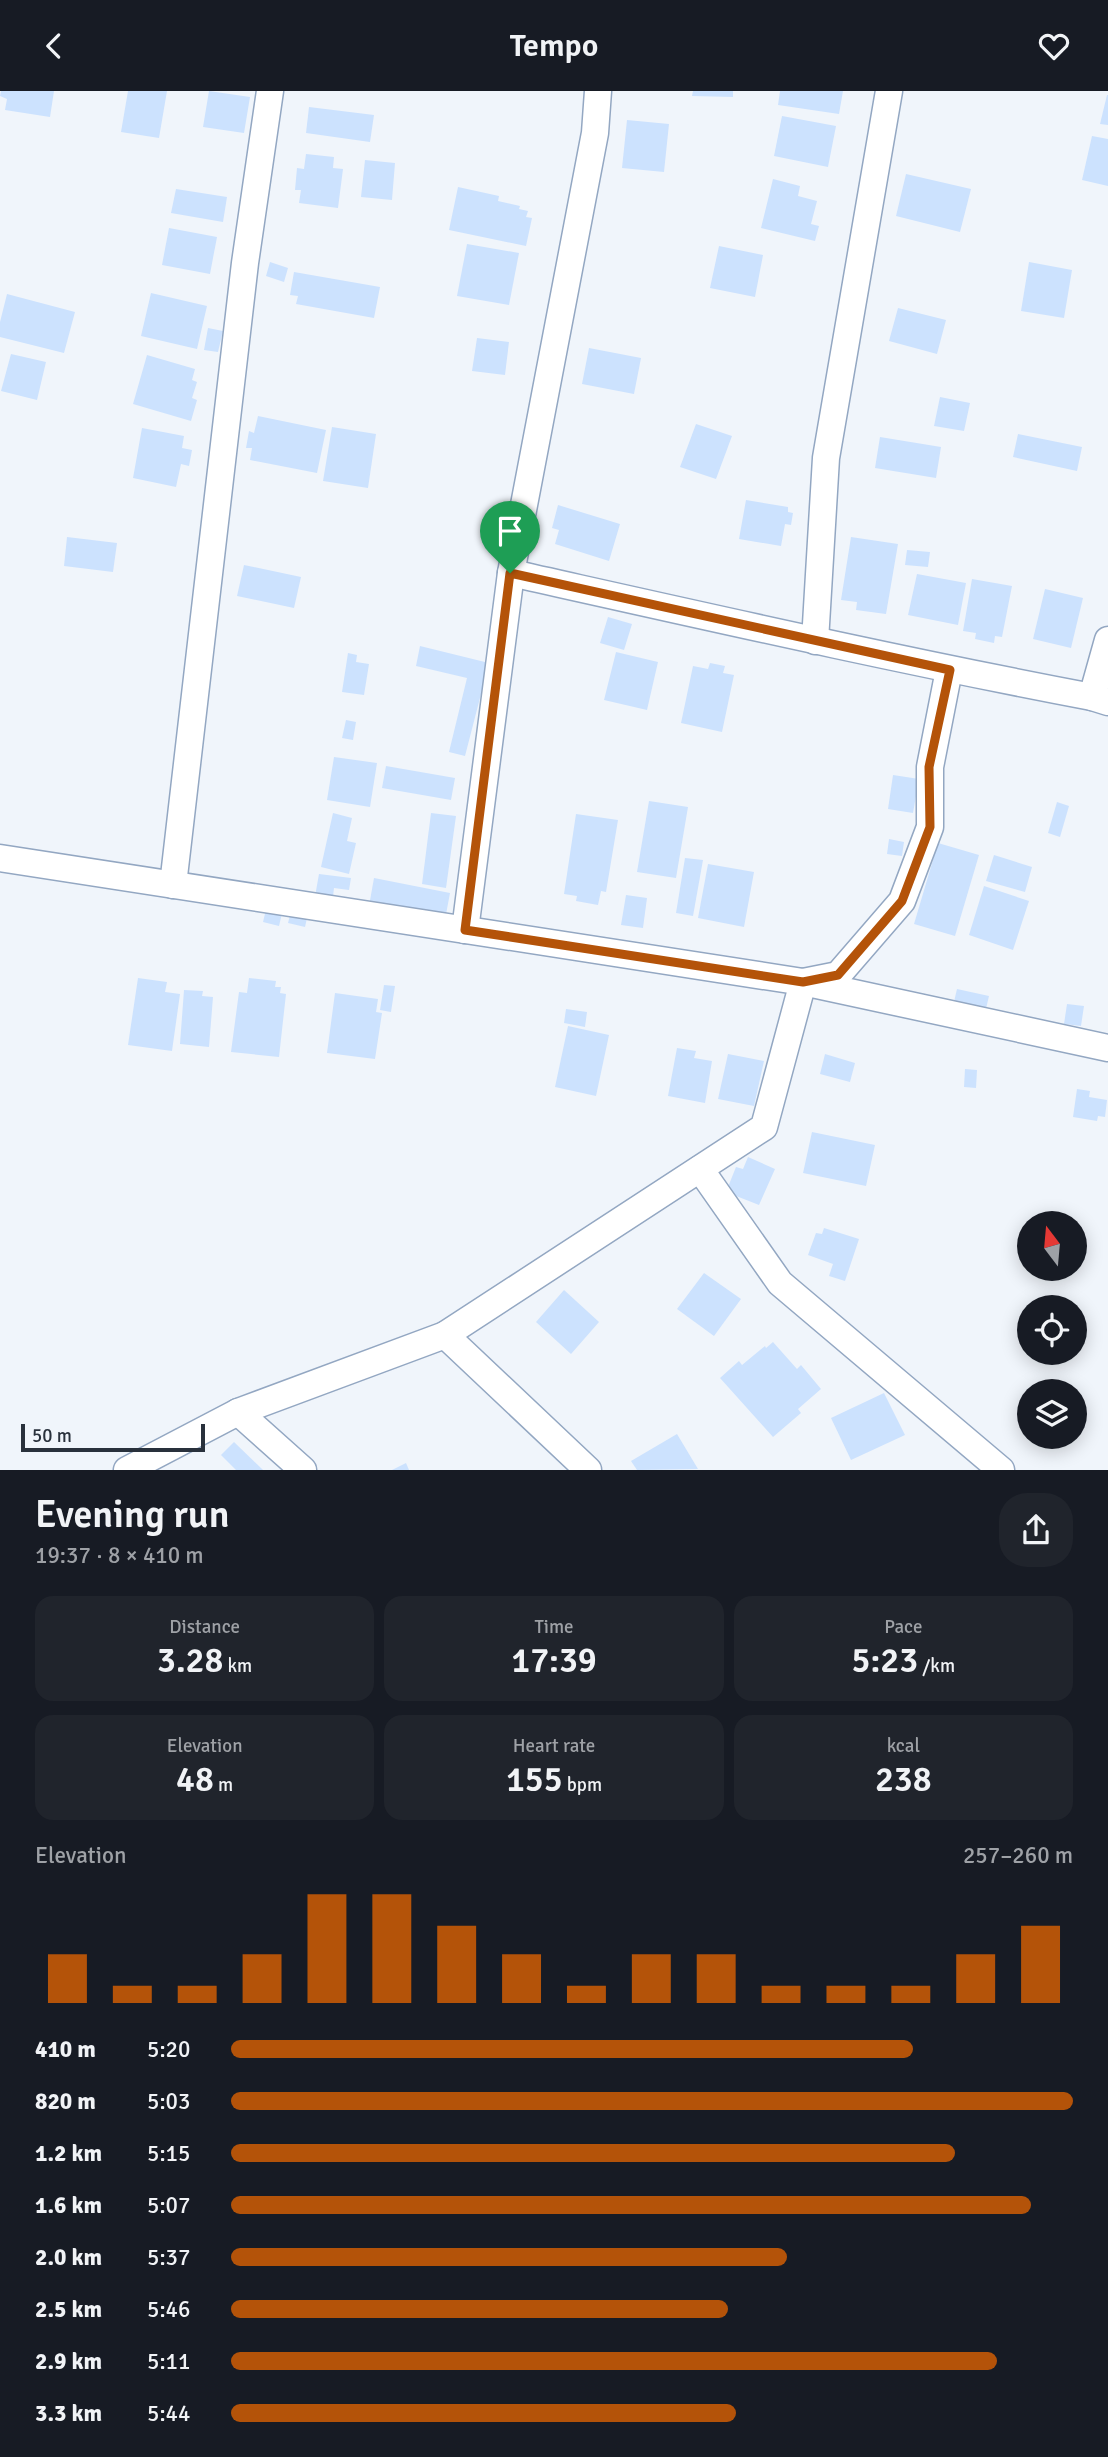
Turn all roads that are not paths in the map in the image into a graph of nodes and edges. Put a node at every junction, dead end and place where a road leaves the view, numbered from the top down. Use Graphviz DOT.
graph roads {
  1 [pos="270,91"];
  2 [pos="598,91"];
  3 [pos="889,91"];
  4 [pos="510,573"];
  5 [pos="1108,640"];
  6 [pos="815,641"];
  7 [pos="950,670"];
  8 [pos="1100,699"];
  9 [pos="0,858"];
  10 [pos="173,885"];
  11 [pos="465,930"];
  12 [pos="803,982"];
  13 [pos="1108,1048"];
  14 [pos="700,1169"];
  15 [pos="445,1335"];
  16 [pos="238,1412"];
  17 [pos="127,1470"];
  18 [pos="303,1470"];
  19 [pos="589,1470"];
  20 [pos="1000,1470"];
  1 -- 10 [label="street"];
  2 -- 4 [label="street"];
  3 -- 6 [label="street"];
  4 -- 6 [label="street"];
  4 -- 11 [label="street"];
  5 -- 8 [label="street"];
  6 -- 7 [label="street"];
  7 -- 8 [label="street"];
  7 -- 12 [label="street"];
  9 -- 10 [label="street"];
  10 -- 11 [label="street"];
  11 -- 12 [label="street"];
  12 -- 13 [label="street"];
  12 -- 14 [label="street"];
  14 -- 15 [label="street"];
  14 -- 20 [label="street"];
  15 -- 16 [label="street"];
  15 -- 19 [label="street"];
  16 -- 17 [label="street"];
  16 -- 18 [label="street"];
}
